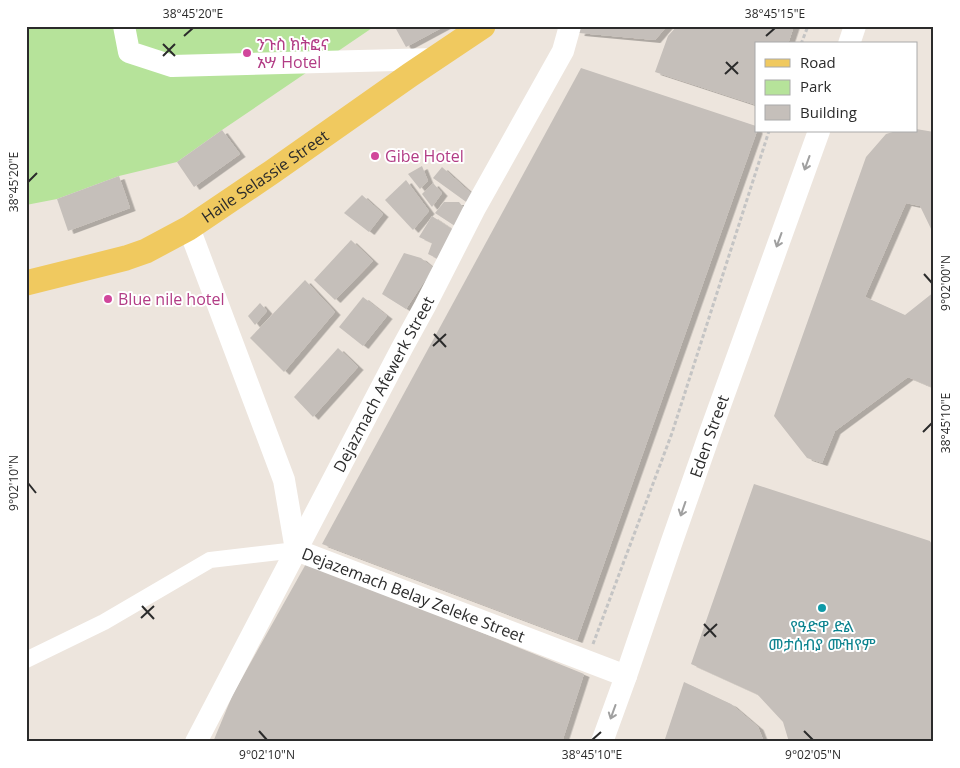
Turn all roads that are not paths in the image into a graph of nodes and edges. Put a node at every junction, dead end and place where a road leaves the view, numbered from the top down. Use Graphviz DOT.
graph roads {
  1 [pos="124,26"];
  2 [pos="483,26"];
  3 [pos="570,26"];
  4 [pos="855,26"];
  5 [pos="850,42"];
  6 [pos="434,58"];
  7 [pos="819,132"];
  8 [pos="189,228"];
  9 [pos="26,283"];
  10 [pos="296,550"];
  11 [pos="26,660"];
  12 [pos="626,676"];
  13 [pos="196,742"];
  14 [pos="602,742"];
  1 -- 6 [label="street"];
  2 -- 6 [label="main road, Haile Selassie Street"];
  3 -- 10 [label="street, Dejazmach Afewerk Street"];
  4 -- 5 [label="street"];
  6 -- 8 [label="main road, Haile Selassie Street"];
  7 -- 12 [label="street, Eden Street, one-way"];
  8 -- 9 [label="main road, Haile Selassie Street"];
  8 -- 10 [label="street, Dejazemach Belay Zeleke Street"];
  10 -- 11 [label="street"];
  10 -- 12 [label="street, Dejazemach Belay Zeleke Street"];
  10 -- 13 [label="street, Dejazmach Afewerk Street"];
  12 -- 14 [label="street, Eden Street, one-way"];
}
